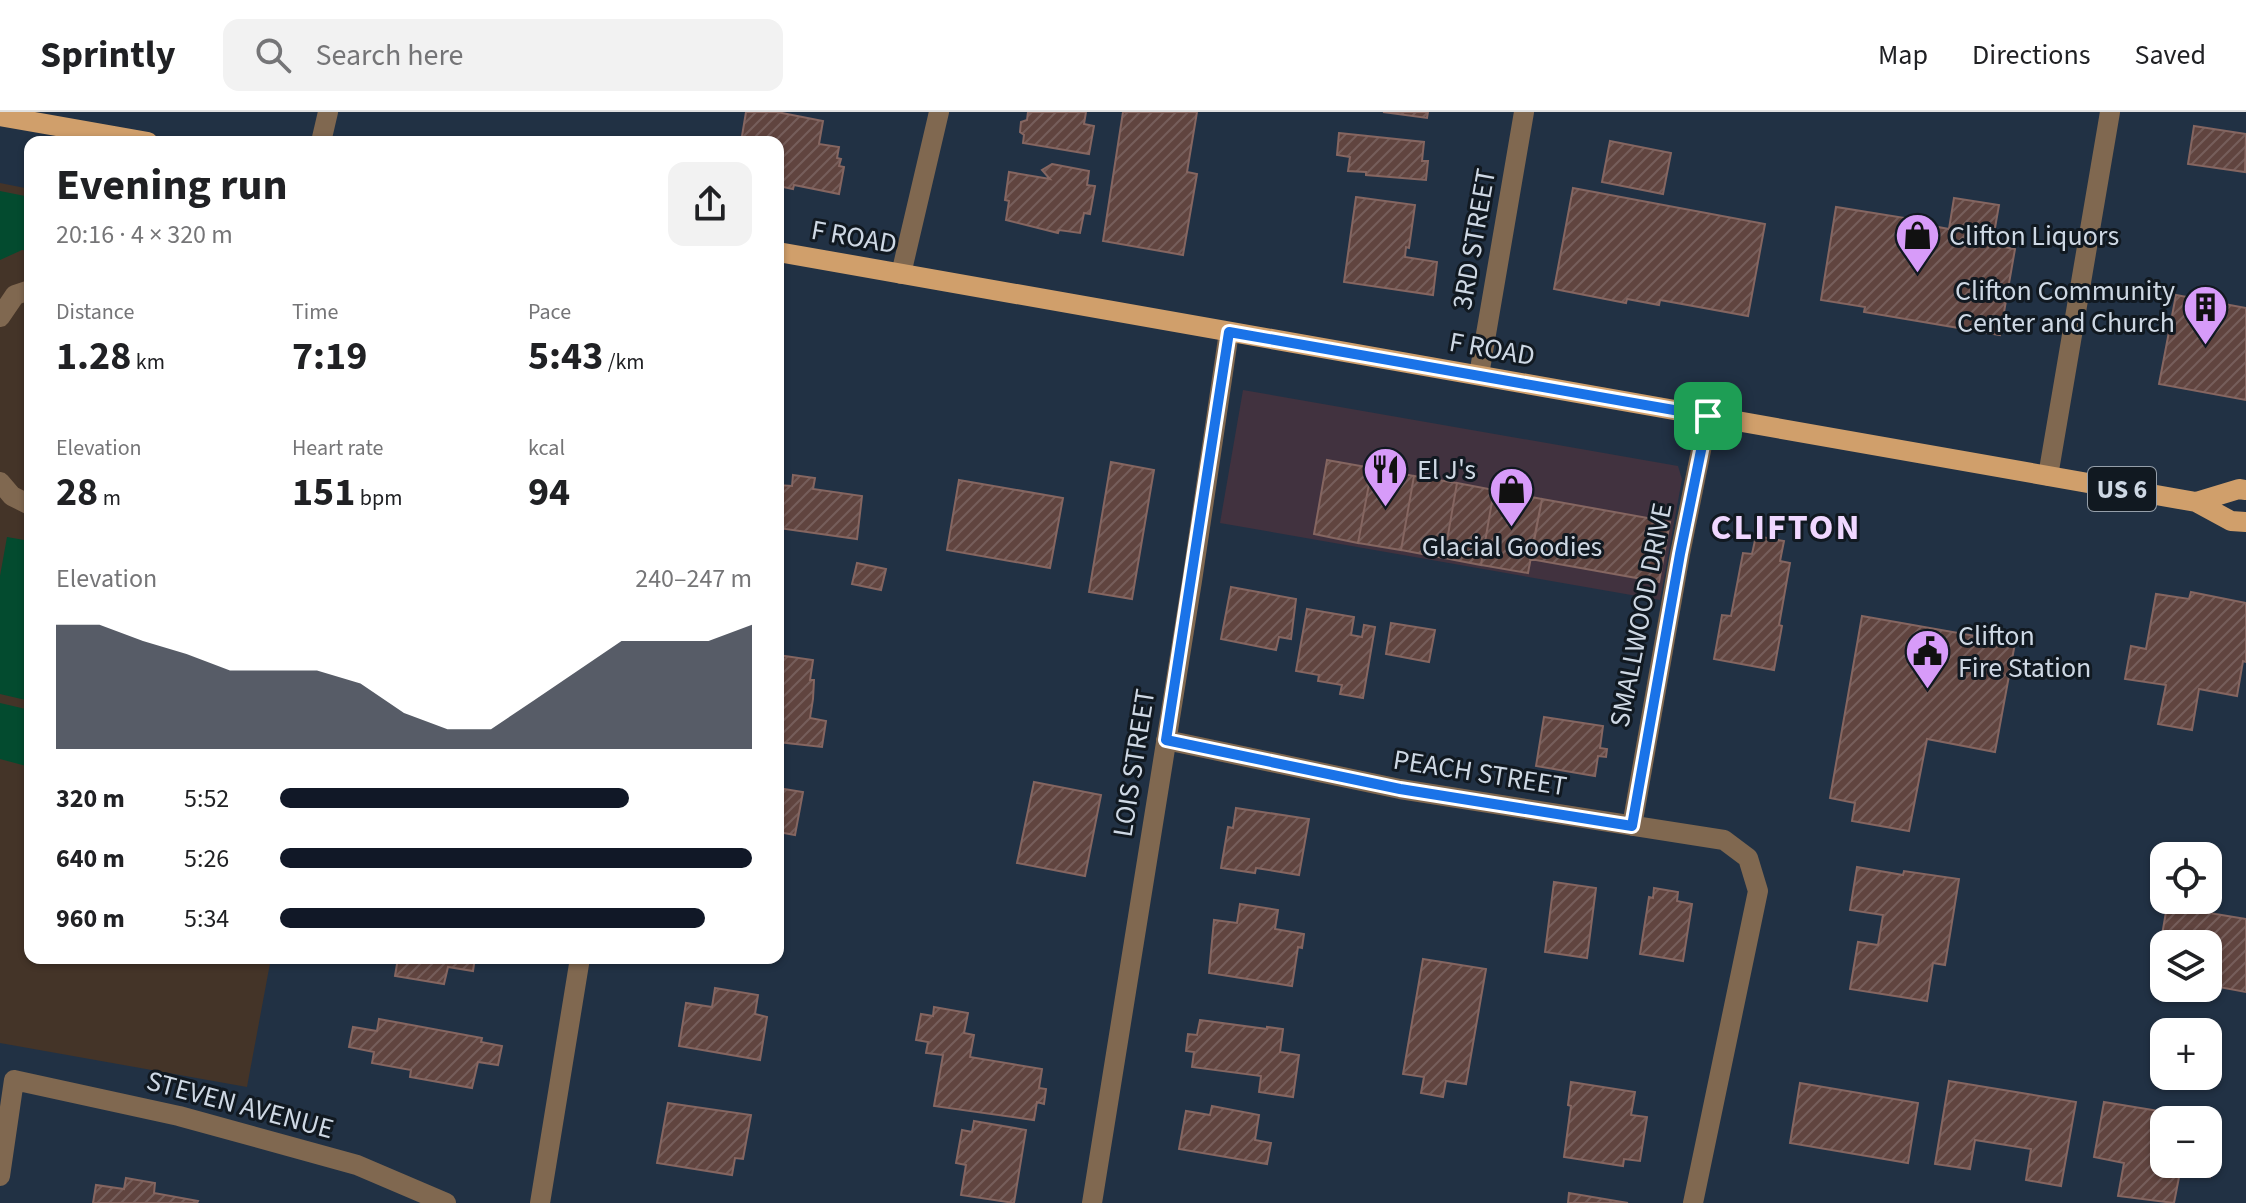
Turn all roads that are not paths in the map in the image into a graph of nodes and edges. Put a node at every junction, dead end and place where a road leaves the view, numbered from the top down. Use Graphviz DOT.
graph roads {
  1 [pos="328,112"];
  2 [pos="939,112"];
  3 [pos="1524,112"];
  4 [pos="2110,112"];
  5 [pos="0,116"];
  6 [pos="114,136"];
  7 [pos="322,136"];
  8 [pos="784,253"];
  9 [pos="901,274"];
  10 [pos="24,292"];
  11 [pos="0,317"];
  12 [pos="1229,332"];
  13 [pos="1479,375"];
  14 [pos="1708,416"];
  15 [pos="2048,476"];
  16 [pos="0,482"];
  17 [pos="2246,490"];
  18 [pos="24,502"];
  19 [pos="2196,502"];
  20 [pos="2246,522"];
  21 [pos="1166,740"];
  22 [pos="1632,826"];
  23 [pos="579,964"];
  24 [pos="0,1176"];
  25 [pos="446,1203"];
  26 [pos="540,1203"];
  27 [pos="1092,1203"];
  28 [pos="1695,1203"];
  1 -- 7 [label="street"];
  2 -- 9 [label="street"];
  3 -- 13 [label="street, 3RD STREET"];
  4 -- 15 [label="street"];
  5 -- 6 [label="main road"];
  8 -- 9 [label="main road, F ROAD / US 6"];
  9 -- 12 [label="main road, F ROAD / US 6"];
  10 -- 11 [label="street"];
  12 -- 13 [label="main road, F ROAD / US 6"];
  12 -- 21 [label="street, LOIS STREET"];
  13 -- 14 [label="main road, F ROAD / US 6"];
  14 -- 15 [label="main road, F ROAD / US 6"];
  14 -- 22 [label="street, SMALLWOOD DRIVE"];
  15 -- 19 [label="main road, F ROAD / US 6"];
  16 -- 18 [label="street"];
  17 -- 19 [label="main road, F ROAD / US 6"];
  19 -- 20 [label="main road, F ROAD / US 6"];
  21 -- 22 [label="street, PEACH STREET"];
  21 -- 27 [label="street, LOIS STREET"];
  22 -- 28 [label="street, PEACH STREET"];
  23 -- 26 [label="street"];
  24 -- 25 [label="street, STEVEN AVENUE"];
}
